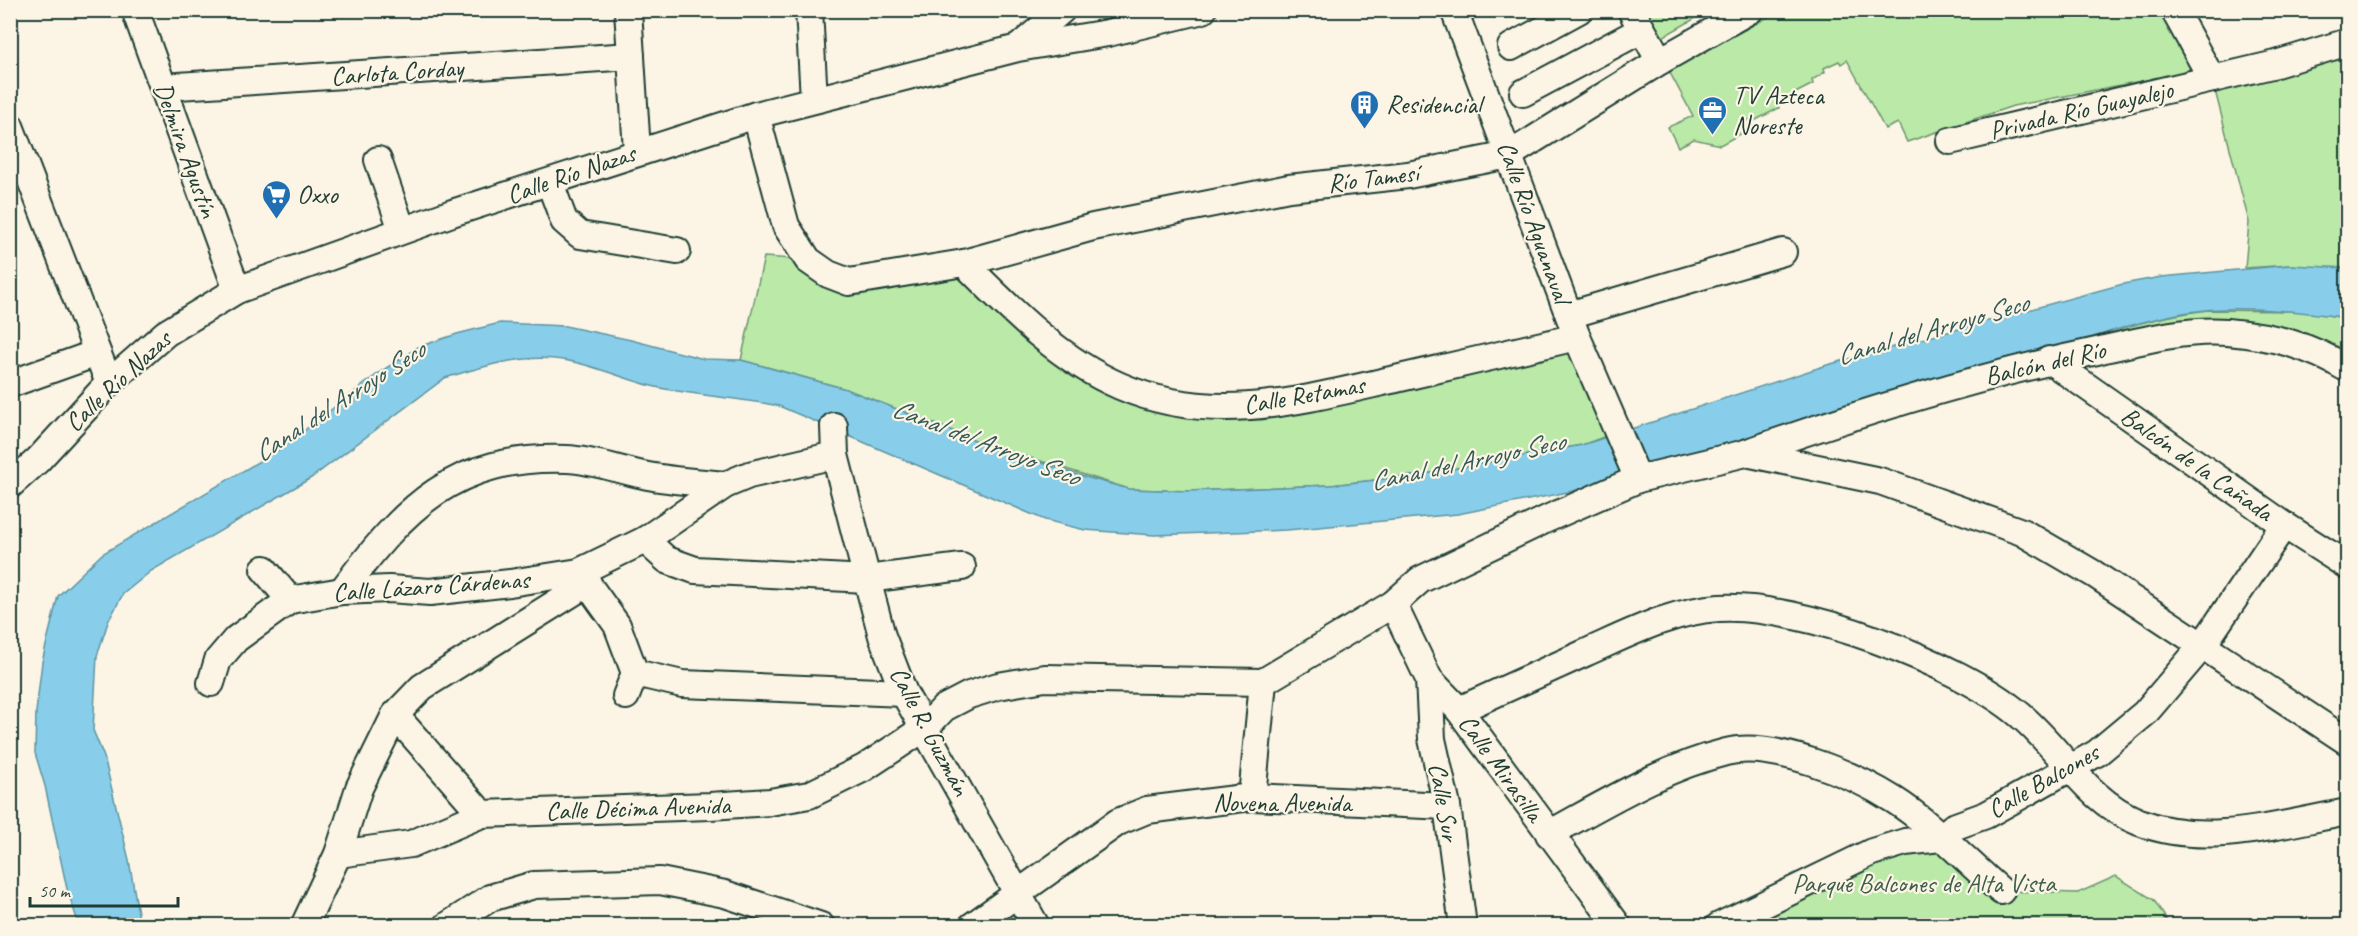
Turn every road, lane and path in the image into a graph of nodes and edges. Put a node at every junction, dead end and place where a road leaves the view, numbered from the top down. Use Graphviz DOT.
graph roads {
  1 [pos="135,10"];
  2 [pos="628,10"];
  3 [pos="809,10"];
  4 [pos="1062,10"];
  5 [pos="1203,10"];
  6 [pos="1454,10"];
  7 [pos="1579,10"];
  8 [pos="1750,10"];
  9 [pos="2174,10"];
  10 [pos="1636,20"];
  11 [pos="2348,42"];
  12 [pos="1511,47"];
  13 [pos="1018,48"];
  14 [pos="631,56"];
  15 [pos="1660,61"];
  16 [pos="2212,79"];
  17 [pos="163,87"];
  18 [pos="1523,93"];
  19 [pos="814,99"];
  20 [pos="756,115"];
  21 [pos="10,126"];
  22 [pos="1950,141"];
  23 [pos="637,151"];
  24 [pos="1509,155"];
  25 [pos="378,160"];
  26 [pos="550,183"];
  27 [pos="402,230"];
  28 [pos="676,251"];
  29 [pos="1784,252"];
  30 [pos="964,262"];
  31 [pos="237,290"];
  32 [pos="1573,326"];
  33 [pos="97,353"];
  34 [pos="2049,360"];
  35 [pos="2348,369"];
  36 [pos="109,383"];
  37 [pos="10,384"];
  38 [pos="834,426"];
  39 [pos="1746,453"];
  40 [pos="835,455"];
  41 [pos="1637,475"];
  42 [pos="10,484"];
  43 [pos="725,485"];
  44 [pos="2284,525"];
  45 [pos="645,540"];
  46 [pos="2348,566"];
  47 [pos="962,567"];
  48 [pos="264,569"];
  49 [pos="583,578"];
  50 [pos="867,579"];
  51 [pos="342,591"];
  52 [pos="290,600"];
  53 [pos="1392,604"];
  54 [pos="2203,645"];
  55 [pos="1430,679"];
  56 [pos="1263,682"];
  57 [pos="211,683"];
  58 [pos="904,693"];
  59 [pos="1459,710"];
  60 [pos="395,715"];
  61 [pos="926,728"];
  62 [pos="2348,742"];
  63 [pos="2067,768"];
  64 [pos="1252,797"];
  65 [pos="1447,806"];
  66 [pos="2348,812"];
  67 [pos="482,814"];
  68 [pos="1549,834"];
  69 [pos="1941,838"];
  70 [pos="338,854"];
  71 [pos="2001,891"];
  72 [pos="1017,893"];
  73 [pos="304,926"];
  74 [pos="447,926"];
  75 [pos="821,926"];
  76 [pos="972,926"];
  77 [pos="1036,926"];
  78 [pos="1463,926"];
  79 [pos="1618,926"];
  80 [pos="1719,926"];
  1 -- 17 [label="street, Delmira Agustín"];
  2 -- 14 [label="street"];
  3 -- 19 [label="street"];
  4 -- 13 [label="street"];
  5 -- 13 [label="street, Calle Río Nazas"];
  6 -- 24 [label="street, Calle Río Aguanaval"];
  7 -- 12 [label="street"];
  8 -- 15 [label="street, Río Tamesí"];
  9 -- 16 [label="street"];
  10 -- 15 [label="street"];
  10 -- 18 [label="street"];
  11 -- 16 [label="street, Privada Río Guayalejo"];
  13 -- 19 [label="street, Calle Río Nazas"];
  14 -- 17 [label="street, Carlota Corday"];
  14 -- 23 [label="street"];
  15 -- 24 [label="street, Río Tamesí"];
  16 -- 22 [label="street, Privada Río Guayalejo"];
  17 -- 31 [label="street, Delmira Agustín"];
  19 -- 20 [label="street, Calle Río Nazas"];
  20 -- 23 [label="street, Calle Río Nazas"];
  20 -- 30 [label="street, Río Tamesí"];
  21 -- 33 [label="street"];
  23 -- 26 [label="street, Calle Río Nazas"];
  24 -- 30 [label="street, Río Tamesí"];
  24 -- 32 [label="street, Calle Río Aguanaval"];
  25 -- 27 [label="street"];
  26 -- 27 [label="street, Calle Río Nazas"];
  26 -- 28 [label="street"];
  27 -- 31 [label="street, Calle Río Nazas"];
  29 -- 32 [label="street, Calle Retamas"];
  30 -- 32 [label="street, Calle Retamas"];
  31 -- 36 [label="street, Calle Río Nazas"];
  32 -- 41 [label="street, Calle Río Aguanaval"];
  33 -- 36 [label="street"];
  33 -- 37 [label="street"];
  34 -- 35 [label="street, Balcón del Río"];
  34 -- 39 [label="street, Balcón del Río"];
  34 -- 44 [label="street, Balcón de la Cañada"];
  36 -- 42 [label="street, Calle Río Nazas"];
  38 -- 40 [label="street, Calle R. Guzmán"];
  39 -- 41 [label="street, Balcón del Río"];
  39 -- 54 [label="street"];
  40 -- 43 [label="street, Calle Lázaro Cárdenas"];
  40 -- 50 [label="street, Calle R. Guzmán"];
  41 -- 53 [label="street, Balcón del Río"];
  43 -- 45 [label="street, Calle Lázaro Cárdenas"];
  43 -- 51 [label="street"];
  44 -- 46 [label="street, Balcón de la Cañada"];
  44 -- 54 [label="street, Calle Balcones"];
  45 -- 49 [label="street, Calle Lázaro Cárdenas"];
  45 -- 50 [label="street"];
  47 -- 50 [label="street"];
  48 -- 52 [label="street"];
  49 -- 51 [label="street, Calle Lázaro Cárdenas"];
  49 -- 58 [label="street"];
  49 -- 60 [label="street"];
  50 -- 58 [label="street, Calle R. Guzmán"];
  51 -- 52 [label="street, Calle Lázaro Cárdenas"];
  52 -- 57 [label="street"];
  53 -- 55 [label="street, Calle Mirasilla"];
  53 -- 56 [label="street, Balcón del Río"];
  54 -- 62 [label="street"];
  54 -- 63 [label="street, Calle Balcones"];
  55 -- 59 [label="street, Calle Mirasilla"];
  55 -- 65 [label="street, Calle Sur"];
  56 -- 61 [label="street, Calle Décima Avenida"];
  56 -- 64 [label="street"];
  58 -- 61 [label="street, Calle R. Guzmán"];
  59 -- 63 [label="street"];
  59 -- 68 [label="street, Calle Mirasilla"];
  60 -- 67 [label="street"];
  60 -- 70 [label="street"];
  61 -- 67 [label="street, Calle Décima Avenida"];
  61 -- 72 [label="street, Calle R. Guzmán"];
  63 -- 66 [label="street"];
  63 -- 69 [label="street, Calle Balcones"];
  64 -- 65 [label="street, Novena Avenida"];
  64 -- 72 [label="street, Novena Avenida"];
  65 -- 78 [label="street, Calle Sur"];
  67 -- 70 [label="street, Calle Décima Avenida"];
  68 -- 69 [label="street"];
  68 -- 79 [label="street, Calle Mirasilla"];
  69 -- 71 [label="street"];
  69 -- 80 [label="street, Calle Balcones"];
  70 -- 73 [label="street"];
  72 -- 76 [label="street, Novena Avenida"];
  72 -- 77 [label="street, Calle R. Guzmán"];
  74 -- 75 [label="street"];
}
